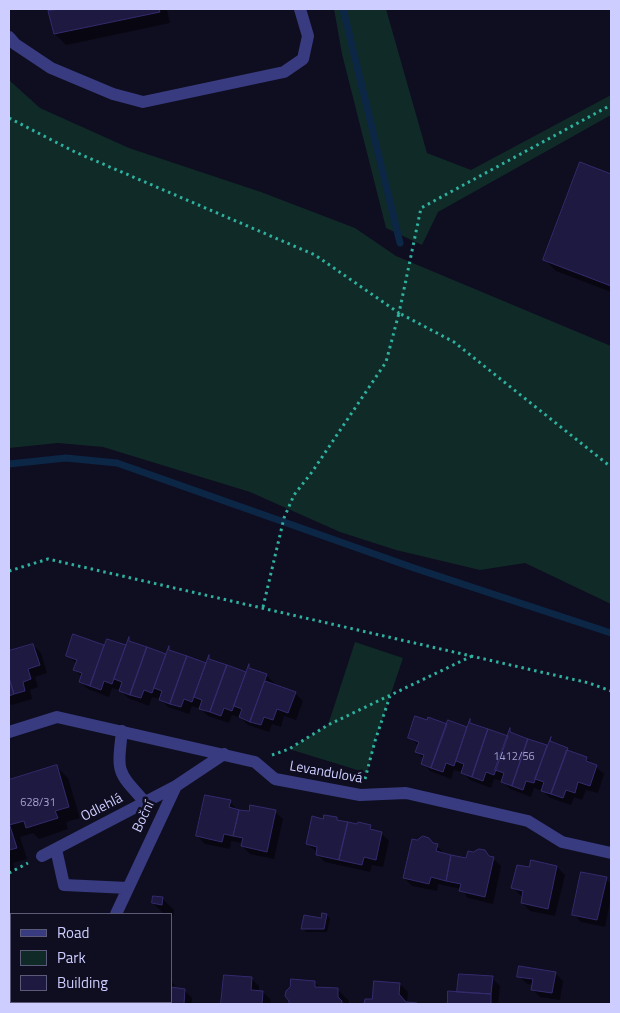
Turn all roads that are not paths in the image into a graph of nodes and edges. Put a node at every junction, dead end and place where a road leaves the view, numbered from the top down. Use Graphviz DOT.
graph roads {
  1 [pos="300,9"];
  2 [pos="9,37"];
  3 [pos="122,731"];
  4 [pos="9,732"];
  5 [pos="224,754"];
  6 [pos="176,786"];
  7 [pos="145,802"];
  8 [pos="56,849"];
  9 [pos="611,853"];
  10 [pos="42,856"];
  11 [pos="128,888"];
  12 [pos="116,913"];
  1 -- 2 [label="street"];
  3 -- 4 [label="street, Levandulová"];
  3 -- 5 [label="street, Levandulová"];
  3 -- 7 [label="street"];
  5 -- 6 [label="street"];
  5 -- 9 [label="street, Levandulová"];
  6 -- 7 [label="street, Odlehlá"];
  6 -- 11 [label="street, Boční"];
  7 -- 8 [label="street, Odlehlá"];
  8 -- 10 [label="street, Odlehlá"];
  8 -- 11 [label="street"];
  11 -- 12 [label="street, Boční"];
}
